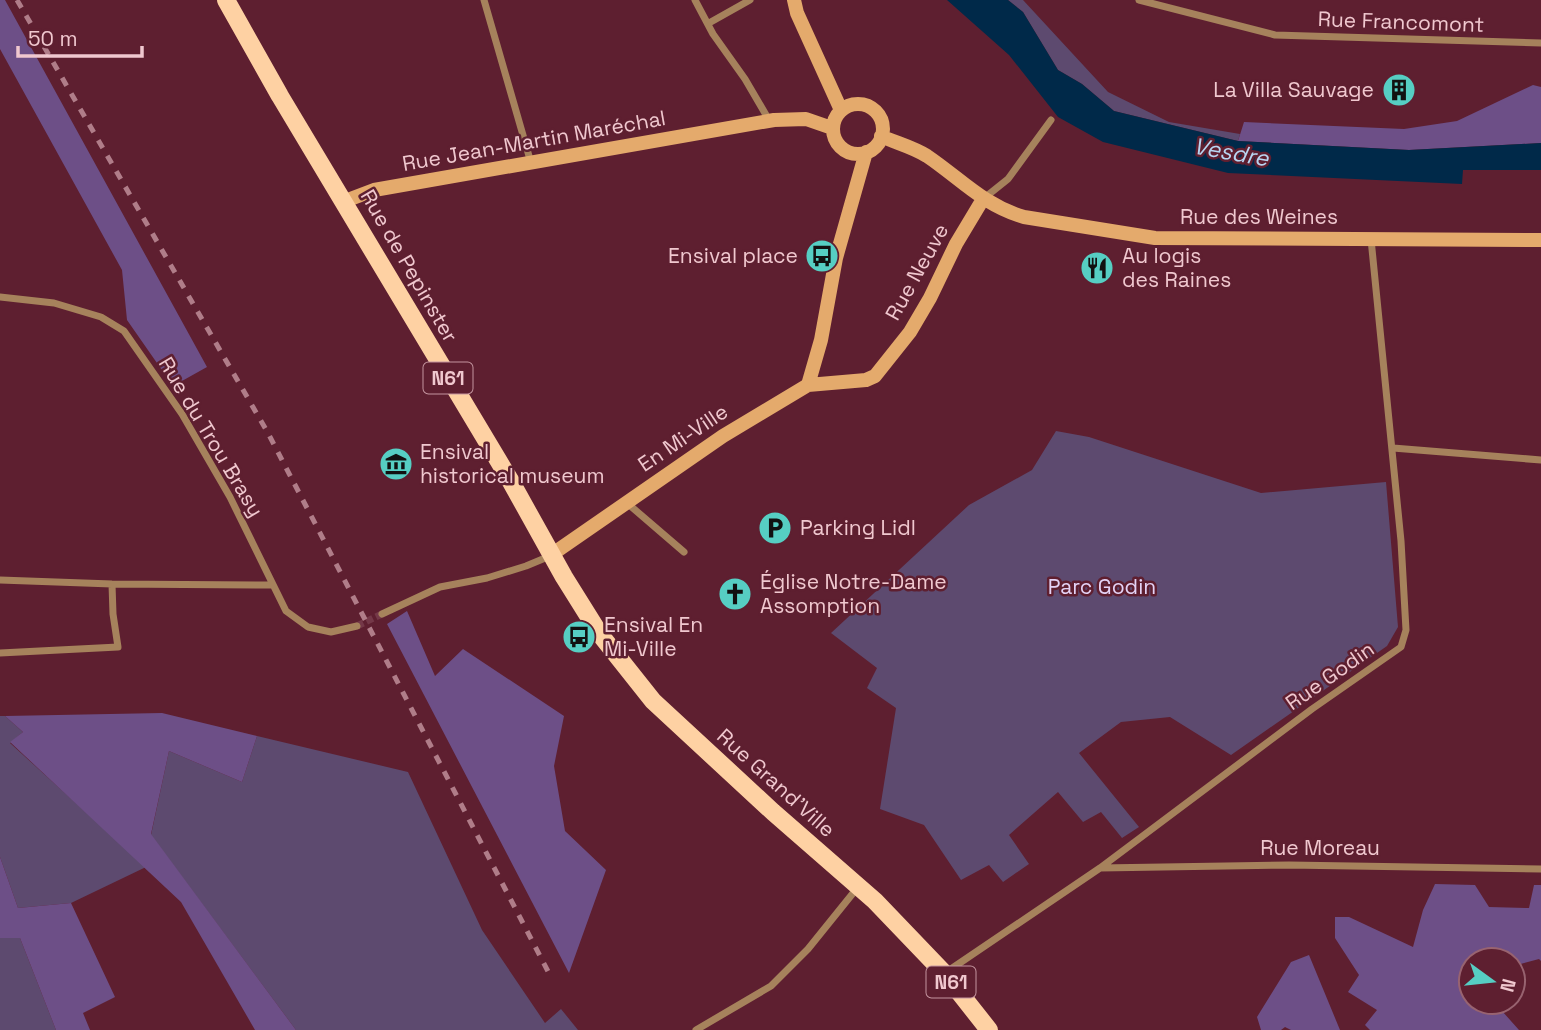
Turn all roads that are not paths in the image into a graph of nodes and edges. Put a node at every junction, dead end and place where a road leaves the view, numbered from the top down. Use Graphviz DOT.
graph roads {
  1 [pos="226,0"];
  2 [pos="484,0"];
  3 [pos="695,0"];
  4 [pos="750,0"];
  5 [pos="794,0"];
  6 [pos="1139,0"];
  7 [pos="709,23"];
  8 [pos="1541,43"];
  9 [pos="841,110"];
  10 [pos="1051,120"];
  11 [pos="769,121"];
  12 [pos="832,128"];
  13 [pos="881,136"];
  14 [pos="866,152"];
  15 [pos="531,164"];
  16 [pos="983,200"];
  17 [pos="345,201"];
  18 [pos="1371,238"];
  19 [pos="1541,240"];
  20 [pos="0,297"];
  21 [pos="886,364"];
  22 [pos="808,385"];
  23 [pos="1393,448"];
  24 [pos="1541,460"];
  25 [pos="627,503"];
  26 [pos="684,552"];
  27 [pos="551,555"];
  28 [pos="0,580"];
  29 [pos="112,584"];
  30 [pos="272,585"];
  31 [pos="382,614"];
  32 [pos="357,626"];
  33 [pos="0,653"];
  34 [pos="1100,868"];
  35 [pos="1541,869"];
  36 [pos="858,887"];
  37 [pos="944,973"];
  38 [pos="696,1030"];
  39 [pos="989,1030"];
  1 -- 17 [label="main road, Rue de Pepinster / N61"];
  2 -- 15 [label="street"];
  3 -- 7 [label="street"];
  4 -- 7 [label="street"];
  5 -- 9 [label="street"];
  6 -- 8 [label="street, Rue Francomont"];
  7 -- 11 [label="street"];
  9 -- 12 [label="street"];
  9 -- 13 [label="street"];
  10 -- 16 [label="street"];
  11 -- 12 [label="street, Rue Jean-Martin Maréchal"];
  11 -- 15 [label="street, Rue Jean-Martin Maréchal"];
  12 -- 14 [label="street"];
  13 -- 14 [label="street"];
  13 -- 16 [label="street, Rue des Weines"];
  14 -- 22 [label="street"];
  15 -- 17 [label="street, Rue Jean-Martin Maréchal"];
  16 -- 18 [label="street, Rue des Weines"];
  16 -- 21 [label="street, Rue Neuve"];
  17 -- 27 [label="main road, Rue de Pepinster / N61"];
  18 -- 19 [label="street, Rue des Weines"];
  18 -- 23 [label="street, Rue Godin"];
  20 -- 30 [label="street, Rue du Trou Brasy"];
  21 -- 22 [label="street, En Mi-Ville"];
  22 -- 25 [label="street, En Mi-Ville"];
  23 -- 24 [label="street"];
  23 -- 34 [label="street, Rue Godin"];
  25 -- 26 [label="street"];
  25 -- 27 [label="street, En Mi-Ville"];
  27 -- 31 [label="street"];
  27 -- 36 [label="main road, Rue Grand'Ville / N61"];
  28 -- 29 [label="street"];
  29 -- 30 [label="street"];
  29 -- 33 [label="street"];
  30 -- 32 [label="street, Rue du Trou Brasy"];
  34 -- 35 [label="street, Rue Moreau"];
  34 -- 37 [label="street, Rue Godin"];
  36 -- 37 [label="main road, Rue Grand'Ville / N61"];
  36 -- 38 [label="street"];
  37 -- 39 [label="main road, Rue Grand'Ville / N61"];
}
